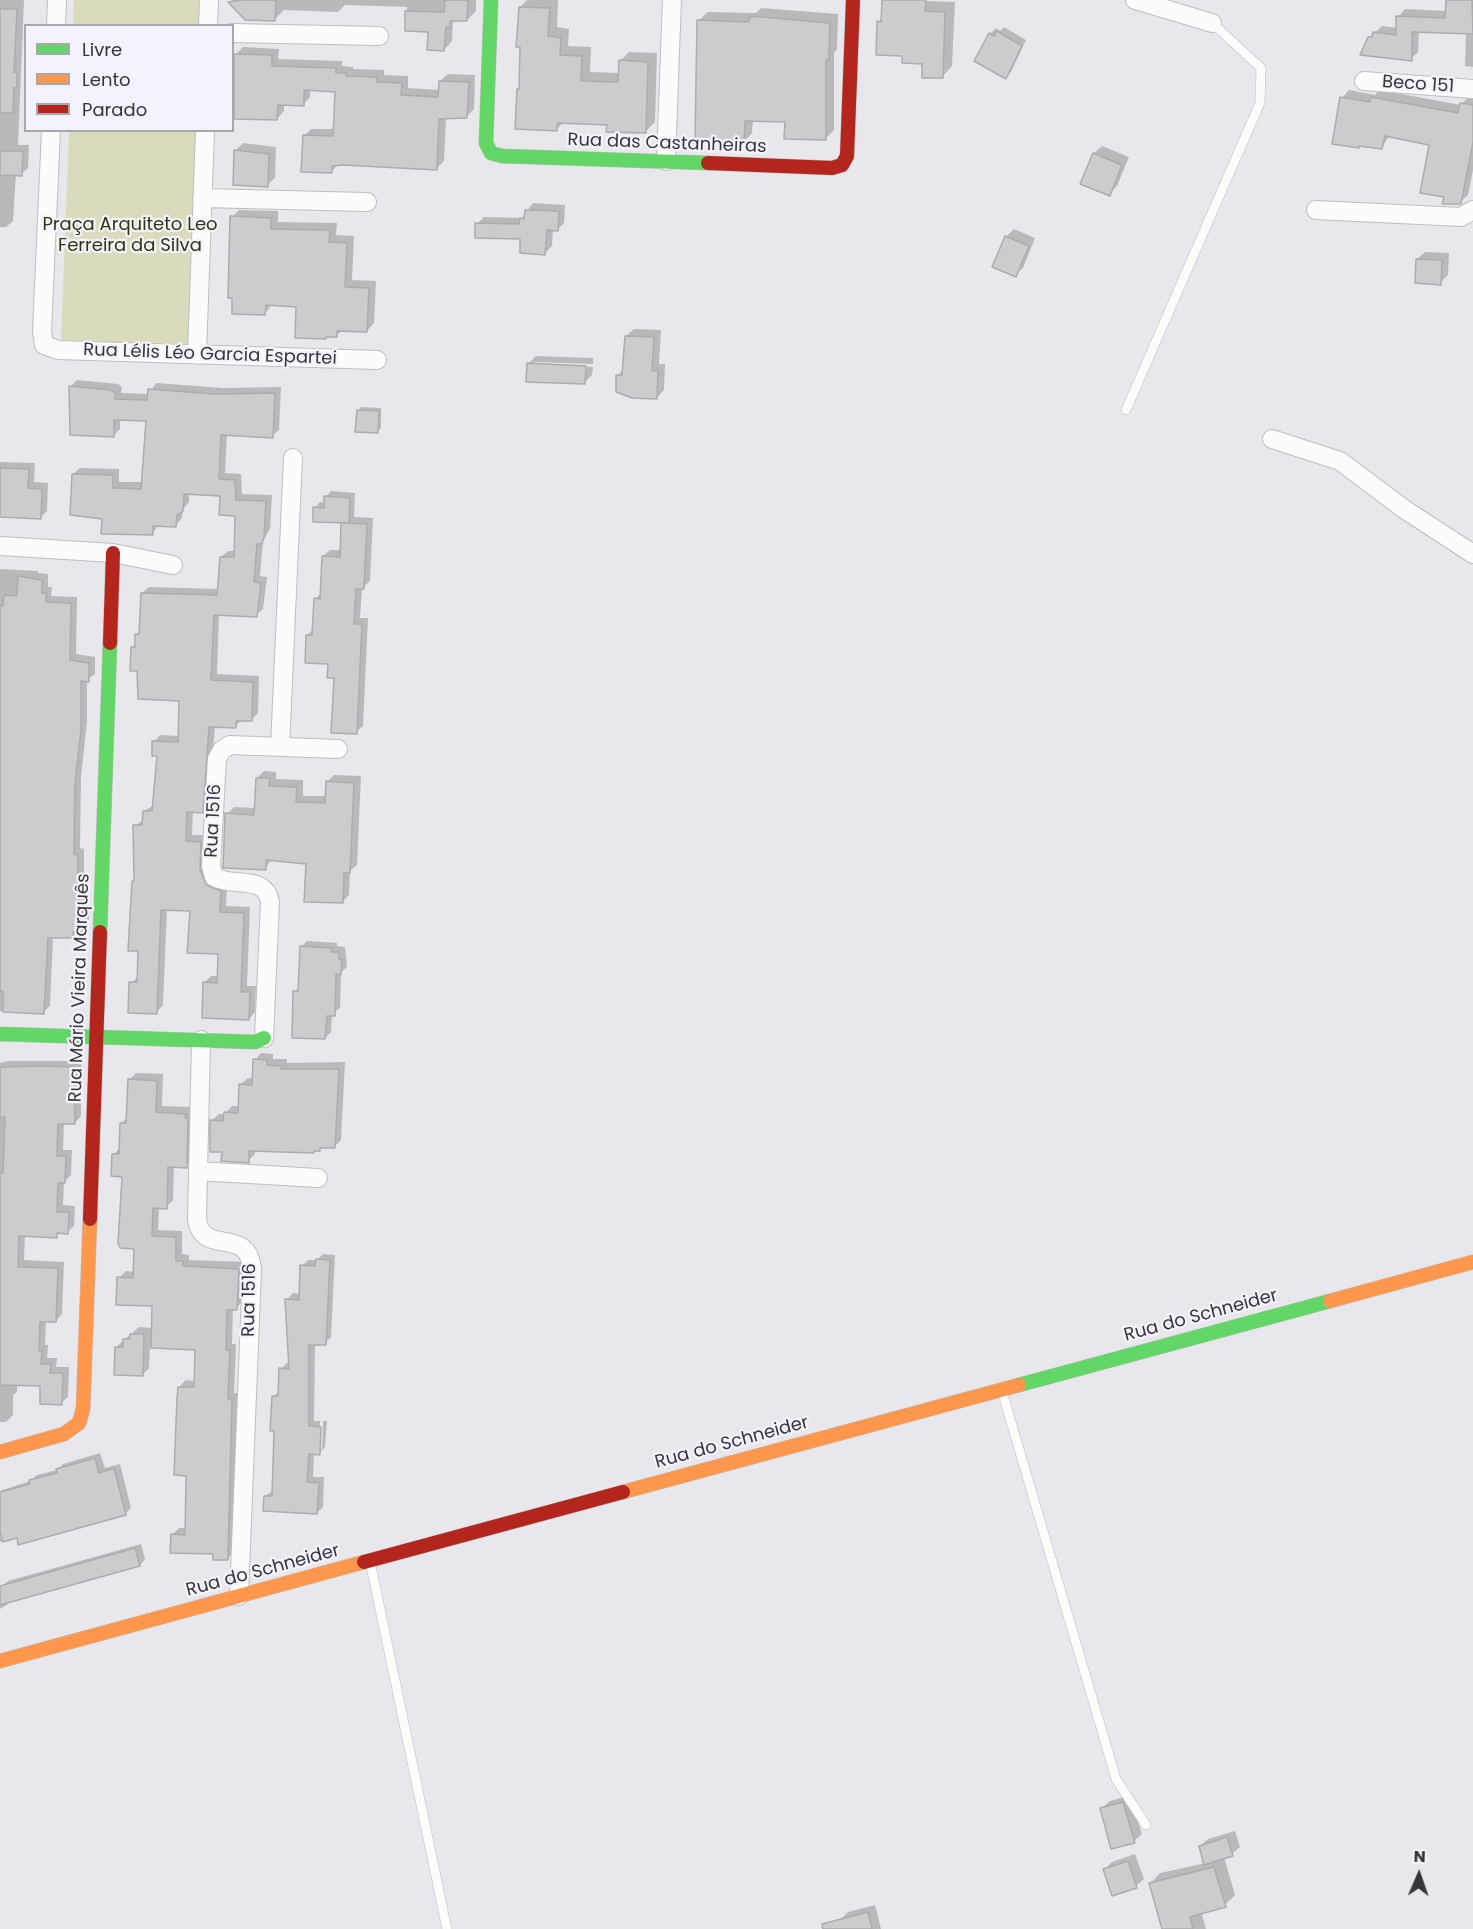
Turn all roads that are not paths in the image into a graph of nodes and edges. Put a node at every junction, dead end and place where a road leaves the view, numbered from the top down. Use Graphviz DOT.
graph roads {
  1 [pos="57,0"];
  2 [pos="209,0"];
  3 [pos="491,0"];
  4 [pos="672,0"];
  5 [pos="853,0"];
  6 [pos="1135,0"];
  7 [pos="1212,23"];
  8 [pos="56,24"];
  9 [pos="208,24"];
  10 [pos="234,33"];
  11 [pos="379,36"];
  12 [pos="1364,81"];
  13 [pos="1473,89"];
  14 [pos="51,132"];
  15 [pos="205,132"];
  16 [pos="666,161"];
  17 [pos="202,198"];
  18 [pos="367,202"];
  19 [pos="1316,210"];
  20 [pos="1473,210"];
  21 [pos="197,355"];
  22 [pos="377,360"];
  23 [pos="1126,410"];
  24 [pos="1272,439"];
  25 [pos="293,458"];
  26 [pos="0,546"];
  27 [pos="114,553"];
  28 [pos="1473,554"];
  29 [pos="173,565"];
  30 [pos="280,747"];
  31 [pos="338,749"];
  32 [pos="0,1034"];
  33 [pos="97,1037"];
  34 [pos="264,1038"];
  35 [pos="201,1040"];
  36 [pos="198,1171"];
  37 [pos="318,1178"];
  38 [pos="1473,1262"];
  39 [pos="1001,1388"];
  40 [pos="0,1452"];
  41 [pos="370,1560"];
  42 [pos="239,1596"];
  43 [pos="0,1661"];
  44 [pos="1146,1825"];
  45 [pos="447,1929"];
  1 -- 8 [label="street"];
  2 -- 9 [label="street"];
  3 -- 16 [label="street, Rua das Castanheiras"];
  4 -- 16 [label="street"];
  5 -- 16 [label="street, Rua das Castanheiras"];
  6 -- 7 [label="street"];
  7 -- 23 [label="lane"];
  10 -- 11 [label="street"];
  12 -- 13 [label="street, Beco 151"];
  14 -- 21 [label="street, Rua Lélis Léo Garcia Espartei"];
  15 -- 17 [label="street"];
  17 -- 18 [label="street"];
  17 -- 21 [label="street"];
  19 -- 20 [label="street"];
  21 -- 22 [label="street, Rua Lélis Léo Garcia Espartei"];
  24 -- 28 [label="street"];
  25 -- 30 [label="street"];
  26 -- 27 [label="street"];
  27 -- 29 [label="street"];
  27 -- 33 [label="street, Rua Mário Vieira Marquês"];
  30 -- 31 [label="street, Rua 1516"];
  30 -- 34 [label="street, Rua 1516"];
  32 -- 33 [label="street"];
  33 -- 35 [label="street"];
  33 -- 40 [label="street, Rua Mário Vieira Marquês"];
  34 -- 35 [label="street"];
  35 -- 36 [label="street, Rua 1516"];
  36 -- 37 [label="street"];
  36 -- 42 [label="street, Rua 1516"];
  38 -- 39 [label="street, Rua do Schneider"];
  39 -- 41 [label="street, Rua do Schneider"];
  39 -- 44 [label="lane"];
  41 -- 42 [label="street, Rua do Schneider"];
  41 -- 45 [label="lane"];
  42 -- 43 [label="street, Rua do Schneider"];
}
